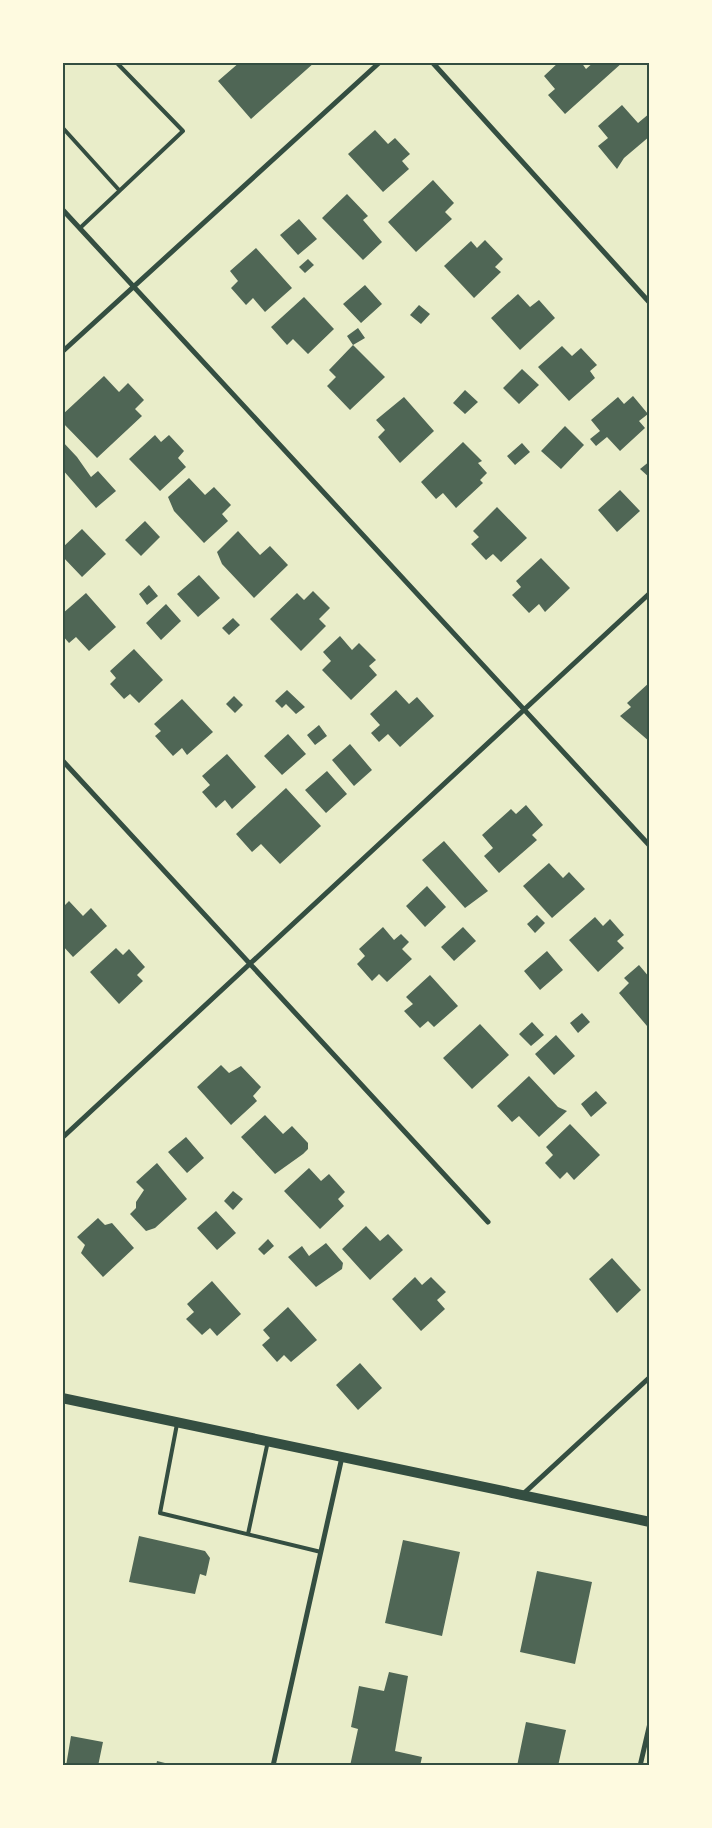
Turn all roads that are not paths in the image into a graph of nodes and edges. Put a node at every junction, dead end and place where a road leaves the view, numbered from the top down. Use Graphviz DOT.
graph roads {
  1 [pos="116,62"];
  2 [pos="380,62"];
  3 [pos="432,62"];
  4 [pos="62,127"];
  5 [pos="119,190"];
  6 [pos="62,209"];
  7 [pos="80,228"];
  8 [pos="134,286"];
  9 [pos="650,303"];
  10 [pos="62,352"];
  11 [pos="650,593"];
  12 [pos="524,710"];
  13 [pos="62,760"];
  14 [pos="650,846"];
  15 [pos="250,963"];
  16 [pos="62,1138"];
  17 [pos="488,1222"];
  18 [pos="650,1378"];
  19 [pos="62,1398"];
  20 [pos="177,1422"];
  21 [pos="268,1442"];
  22 [pos="342,1457"];
  23 [pos="522,1495"];
  24 [pos="650,1522"];
  25 [pos="248,1534"];
  26 [pos="320,1552"];
  27 [pos="650,1723"];
  28 [pos="273,1766"];
  29 [pos="640,1766"];
  1 -- 5 [label="lane"];
  2 -- 8 [label="street"];
  3 -- 9 [label="street"];
  4 -- 5 [label="lane"];
  5 -- 7 [label="lane"];
  6 -- 7 [label="street"];
  7 -- 8 [label="street"];
  8 -- 10 [label="street"];
  8 -- 12 [label="street"];
  11 -- 12 [label="street"];
  12 -- 14 [label="street"];
  12 -- 15 [label="street"];
  13 -- 15 [label="street"];
  15 -- 16 [label="street"];
  15 -- 17 [label="street"];
  18 -- 23 [label="street"];
  19 -- 20 [label="main road"];
  20 -- 21 [label="main road"];
  20 -- 25 [label="lane"];
  21 -- 22 [label="main road"];
  21 -- 25 [label="lane"];
  22 -- 23 [label="main road"];
  22 -- 26 [label="street"];
  23 -- 24 [label="main road"];
  25 -- 26 [label="lane"];
  26 -- 28 [label="street"];
  27 -- 29 [label="street"];
}
